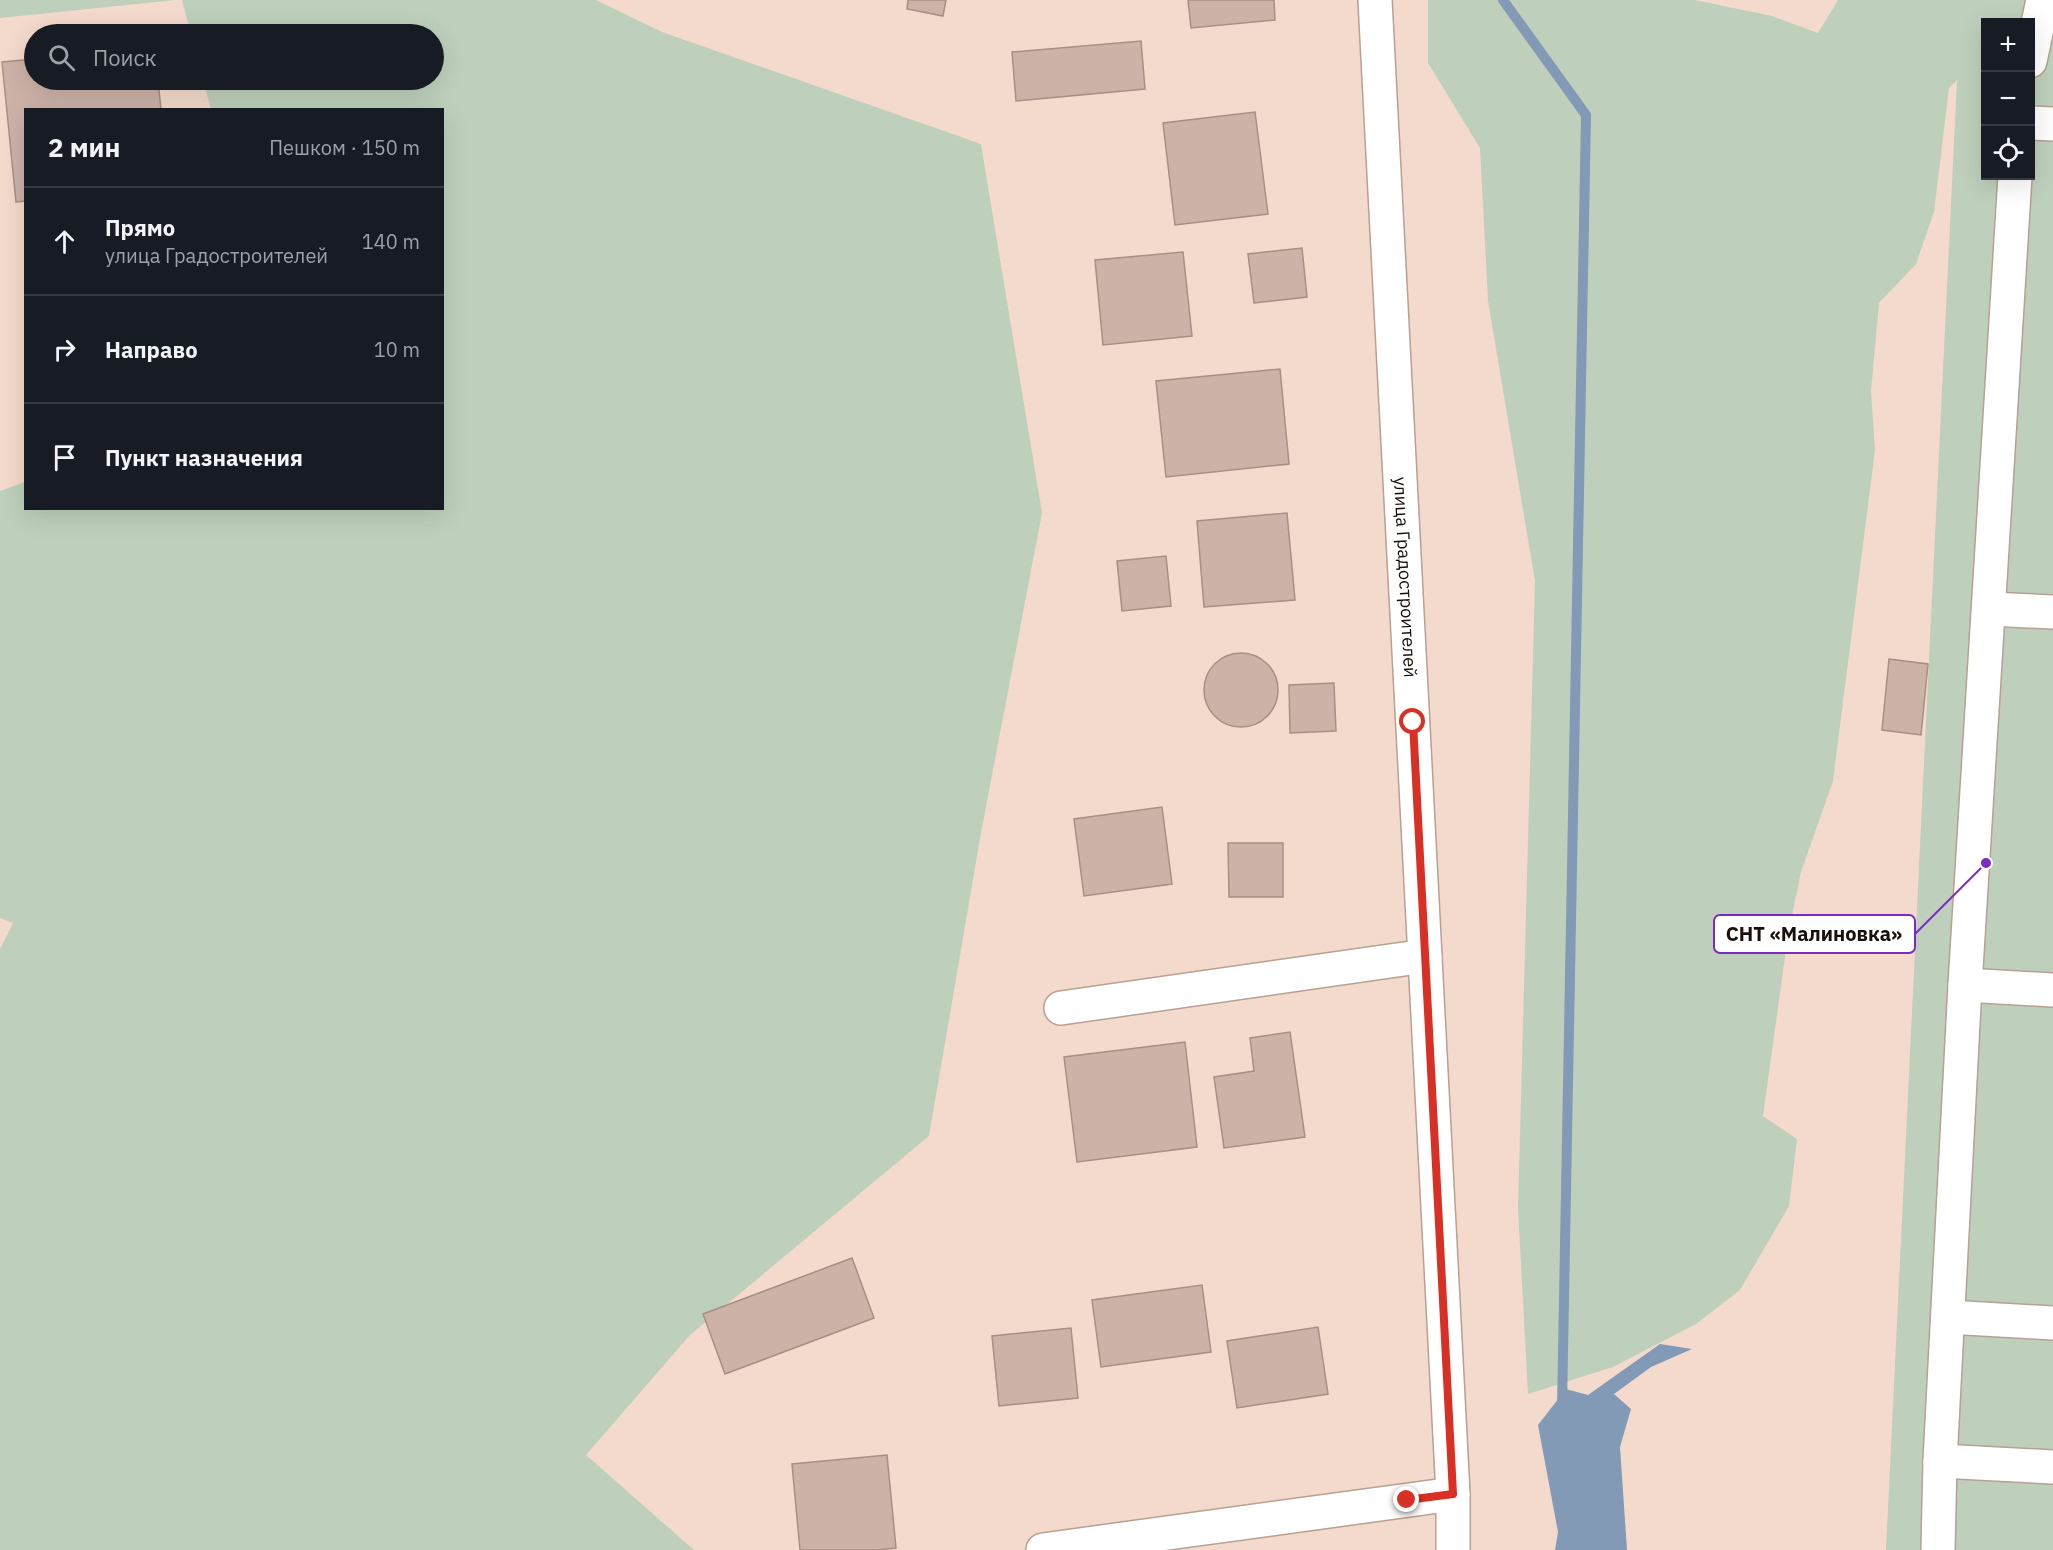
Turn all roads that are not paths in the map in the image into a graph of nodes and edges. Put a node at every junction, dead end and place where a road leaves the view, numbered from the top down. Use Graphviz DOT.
graph roads {
  1 [pos="1375,0"];
  2 [pos="2043,0"];
  3 [pos="2035,41"];
  4 [pos="2035,123"];
  5 [pos="2053,124"];
  6 [pos="2015,180"];
  7 [pos="1989,609"];
  8 [pos="2053,612"];
  9 [pos="1425,956"];
  10 [pos="1965,985"];
  11 [pos="2053,990"];
  12 [pos="1061,1008"];
  13 [pos="1948,1317"];
  14 [pos="2053,1323"];
  15 [pos="1940,1461"];
  16 [pos="2053,1467"];
  17 [pos="1453,1494"];
  18 [pos="1043,1550"];
  19 [pos="1453,1550"];
  20 [pos="1938,1550"];
  1 -- 9 [label="street, улица Градостроителей"];
  2 -- 3 [label="street"];
  4 -- 5 [label="street"];
  6 -- 7 [label="street"];
  7 -- 8 [label="street"];
  7 -- 10 [label="street"];
  9 -- 12 [label="street"];
  9 -- 17 [label="street, улица Градостроителей"];
  10 -- 11 [label="street"];
  10 -- 13 [label="street"];
  13 -- 14 [label="street"];
  13 -- 15 [label="street"];
  15 -- 16 [label="street"];
  15 -- 20 [label="street"];
  17 -- 18 [label="street"];
  17 -- 19 [label="street, улица Градостроителей"];
}
